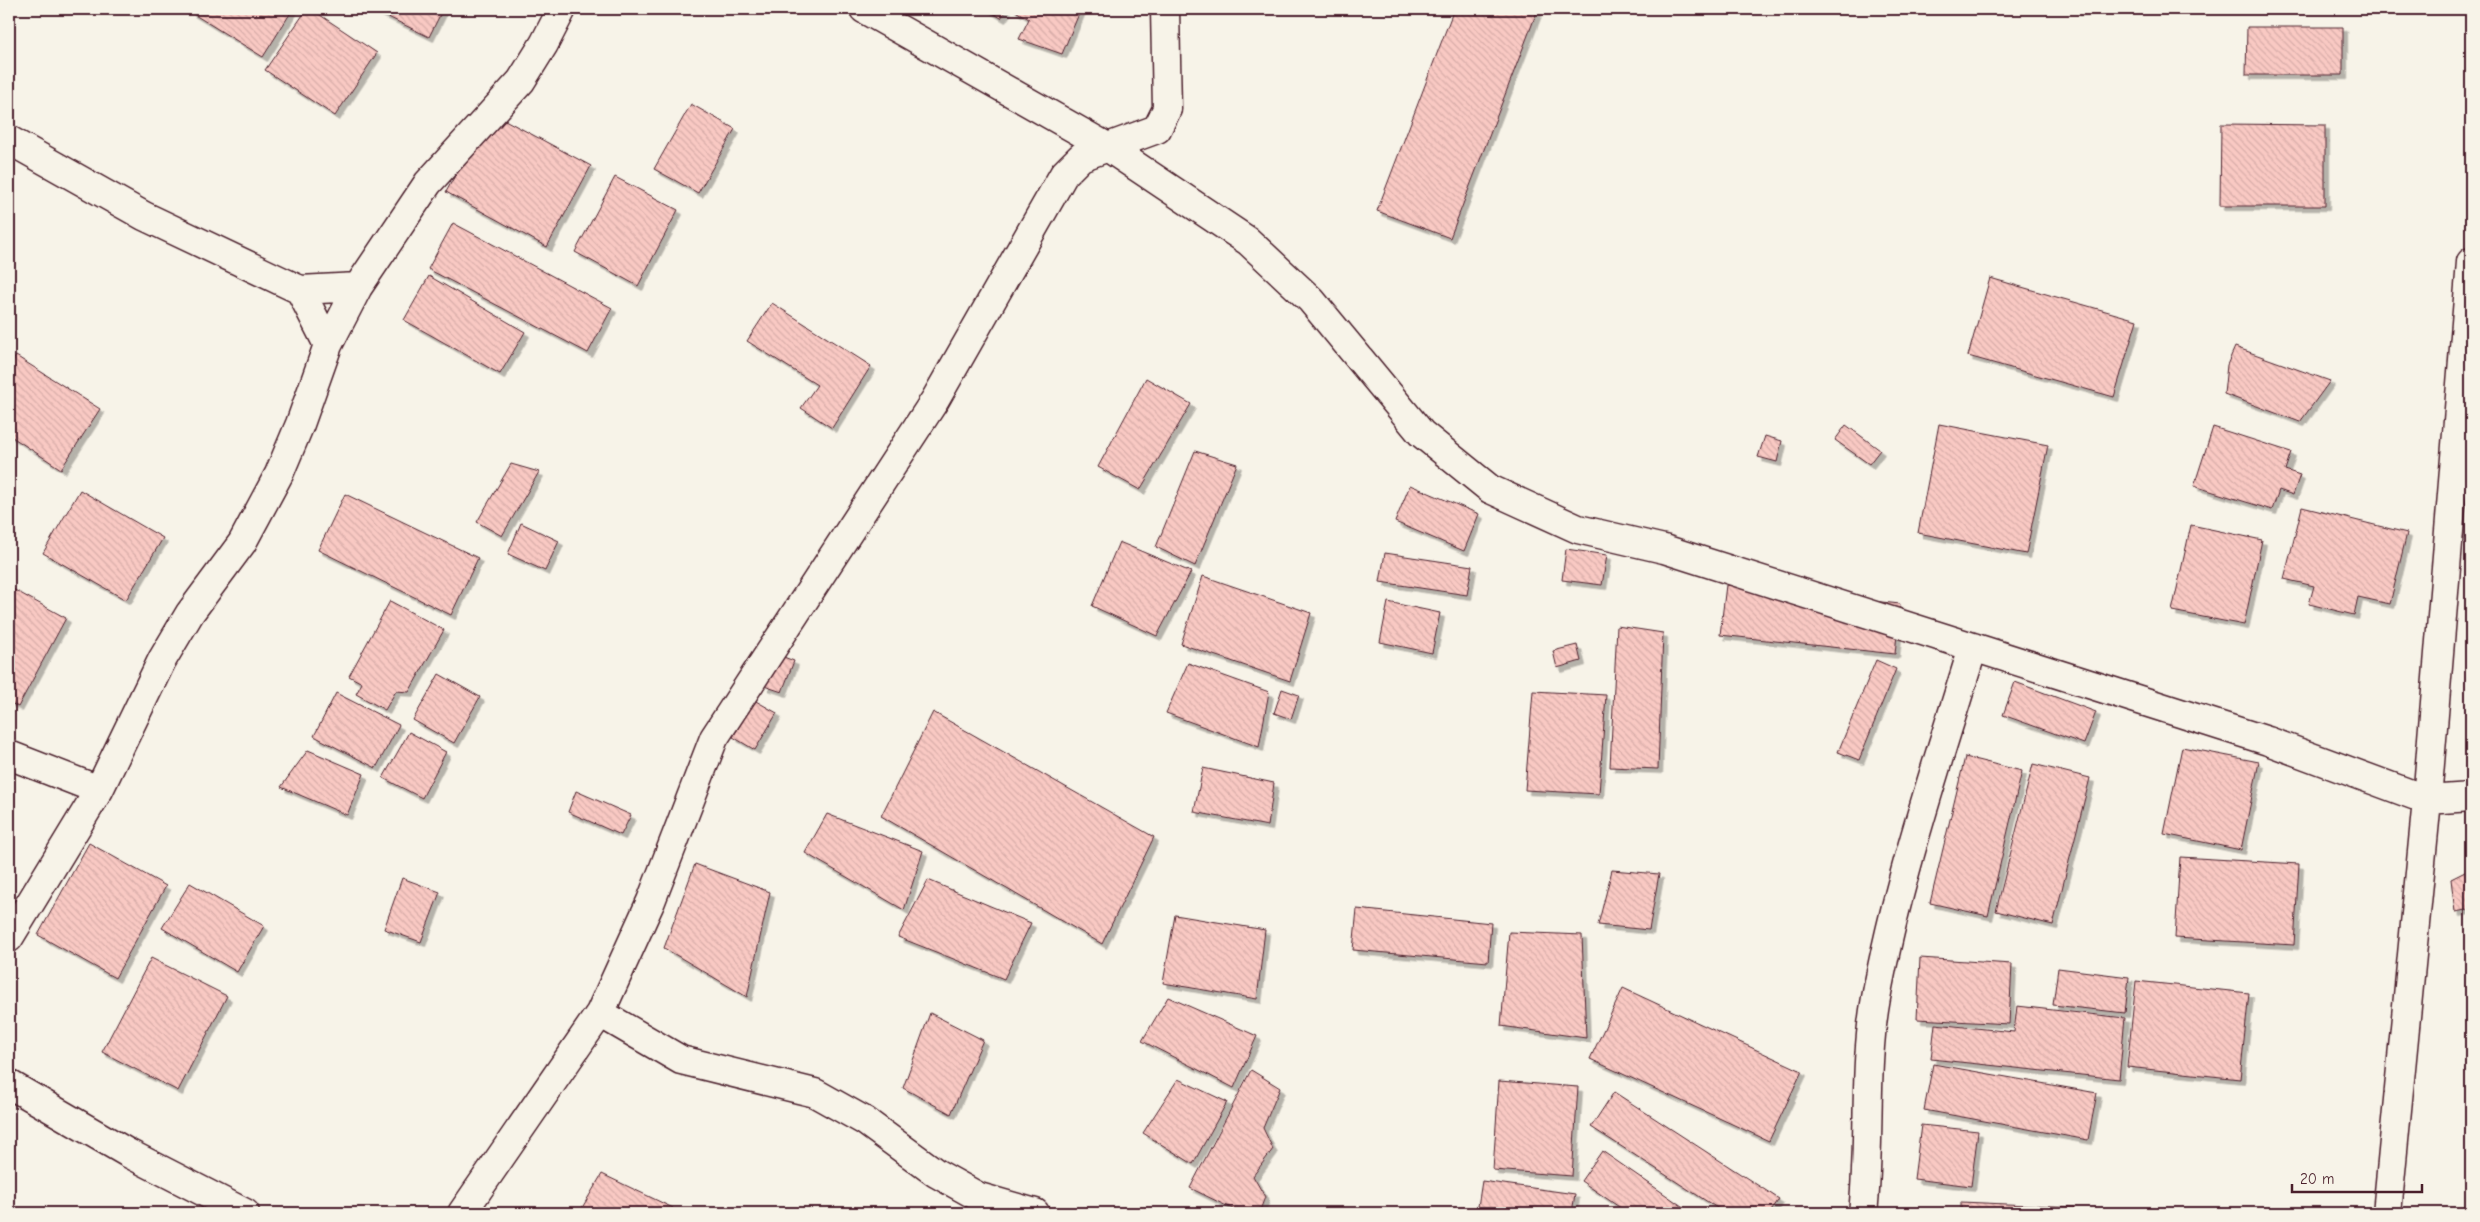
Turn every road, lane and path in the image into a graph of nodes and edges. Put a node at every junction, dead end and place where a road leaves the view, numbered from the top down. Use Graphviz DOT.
graph roads {
  1 [pos="562,9"];
  2 [pos="864,9"];
  3 [pos="1165,9"];
  4 [pos="9,140"];
  5 [pos="1109,148"];
  6 [pos="2471,262"];
  7 [pos="358,287"];
  8 [pos="300,290"];
  9 [pos="328,345"];
  10 [pos="1973,647"];
  11 [pos="9,755"];
  12 [pos="98,790"];
  13 [pos="2471,797"];
  14 [pos="2427,800"];
  15 [pos="9,938"];
  16 [pos="600,1013"];
  17 [pos="9,1084"];
  18 [pos="245,1213"];
  19 [pos="462,1213"];
  20 [pos="1035,1213"];
  21 [pos="1863,1213"];
  22 [pos="2387,1213"];
  1 -- 7 [label="street"];
  2 -- 5 [label="street"];
  3 -- 5 [label="street"];
  4 -- 8 [label="street"];
  5 -- 10 [label="street"];
  5 -- 16 [label="street"];
  6 -- 14 [label="street"];
  7 -- 8 [label="street"];
  7 -- 9 [label="street"];
  8 -- 9 [label="street"];
  9 -- 12 [label="street"];
  10 -- 14 [label="street"];
  10 -- 21 [label="street"];
  11 -- 12 [label="street"];
  12 -- 15 [label="street"];
  13 -- 14 [label="street"];
  14 -- 22 [label="street"];
  16 -- 19 [label="street"];
  16 -- 20 [label="street"];
  17 -- 18 [label="street"];
}
